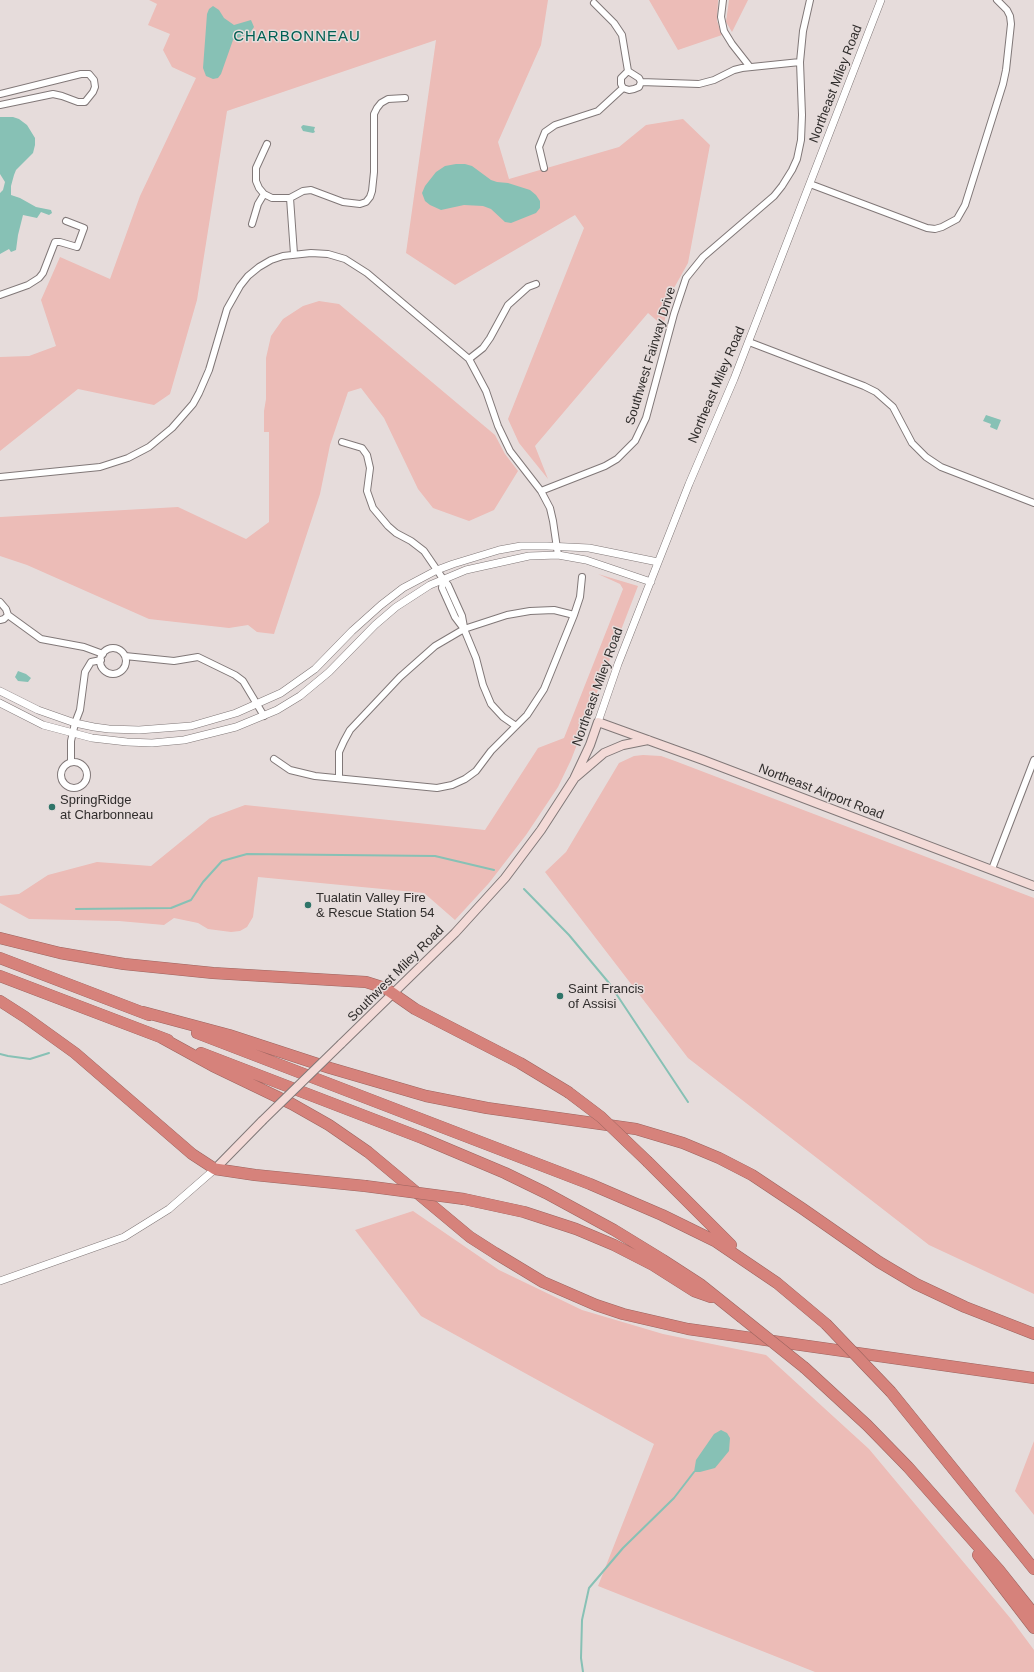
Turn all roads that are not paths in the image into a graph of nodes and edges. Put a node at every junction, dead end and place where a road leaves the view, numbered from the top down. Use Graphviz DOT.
graph roads {
  1 [pos="723,0"];
  2 [pos="810,0"];
  3 [pos="881,0"];
  4 [pos="997,0"];
  5 [pos="594,3"];
  6 [pos="800,62"];
  7 [pos="750,67"];
  8 [pos="628,71"];
  9 [pos="641,82"];
  10 [pos="623,88"];
  11 [pos="0,94"];
  12 [pos="405,98"];
  13 [pos="0,105"];
  14 [pos="267,144"];
  15 [pos="544,168"];
  16 [pos="810,184"];
  17 [pos="264,194"];
  18 [pos="290,198"];
  19 [pos="66,221"];
  20 [pos="252,224"];
  21 [pos="294,254"];
  22 [pos="536,284"];
  23 [pos="0,295"];
  24 [pos="749,342"];
  25 [pos="469,359"];
  26 [pos="342,442"];
  27 [pos="0,477"];
  28 [pos="541,491"];
  29 [pos="1034,503"];
  30 [pos="556,546"];
  31 [pos="558,555"];
  32 [pos="658,562"];
  33 [pos="437,570"];
  34 [pos="582,577"];
  35 [pos="443,579"];
  36 [pos="651,582"];
  37 [pos="0,602"];
  38 [pos="8,615"];
  39 [pos="574,615"];
  40 [pos="0,620"];
  41 [pos="464,629"];
  42 [pos="125,656"];
  43 [pos="102,657"];
  44 [pos="0,691"];
  45 [pos="0,703"];
  46 [pos="258,704"];
  47 [pos="264,716"];
  48 [pos="598,722"];
  49 [pos="75,723"];
  50 [pos="516,726"];
  51 [pos="72,734"];
  52 [pos="649,740"];
  53 [pos="274,759"];
  54 [pos="1034,760"];
  55 [pos="71,762"];
  56 [pos="339,778"];
  57 [pos="574,779"];
  58 [pos="992,869"];
  59 [pos="1034,886"];
  60 [pos="0,938"];
  61 [pos="0,958"];
  62 [pos="0,976"];
  63 [pos="393,993"];
  64 [pos="0,1001"];
  65 [pos="143,1012"];
  66 [pos="162,1038"];
  67 [pos="215,1169"];
  68 [pos="755,1268"];
  69 [pos="0,1281"];
  70 [pos="721,1301"];
  71 [pos="1034,1334"];
  72 [pos="1034,1378"];
  73 [pos="942,1506"];
  74 [pos="1034,1569"];
  75 [pos="1034,1614"];
  76 [pos="1034,1628"];
  1 -- 7 [label="street"];
  2 -- 6 [label="street, Southwest Fairway Drive"];
  3 -- 16 [label="street, Northeast Miley Road"];
  4 -- 16 [label="street"];
  5 -- 8 [label="street"];
  6 -- 7 [label="street"];
  6 -- 28 [label="street, Southwest Fairway Drive"];
  7 -- 9 [label="street"];
  8 -- 9 [label="street"];
  8 -- 10 [label="street"];
  9 -- 10 [label="street"];
  10 -- 15 [label="street"];
  11 -- 13 [label="street"];
  12 -- 18 [label="street"];
  14 -- 17 [label="street"];
  16 -- 24 [label="street, Northeast Miley Road"];
  17 -- 18 [label="street"];
  17 -- 20 [label="street"];
  18 -- 21 [label="street"];
  19 -- 23 [label="street"];
  21 -- 25 [label="street"];
  21 -- 27 [label="street"];
  22 -- 25 [label="street"];
  24 -- 29 [label="street"];
  24 -- 32 [label="street, Northeast Miley Road"];
  25 -- 28 [label="street"];
  26 -- 33 [label="street"];
  28 -- 30 [label="street"];
  30 -- 31 [label="street"];
  30 -- 32 [label="street"];
  30 -- 33 [label="street"];
  31 -- 35 [label="street"];
  31 -- 36 [label="street"];
  32 -- 36 [label="street, Northeast Miley Road"];
  33 -- 35 [label="street"];
  33 -- 46 [label="street"];
  34 -- 39 [label="street"];
  35 -- 41 [label="street"];
  35 -- 47 [label="street"];
  36 -- 48 [label="street, Northeast Miley Road"];
  37 -- 38 [label="street"];
  38 -- 40 [label="street"];
  38 -- 43 [label="street"];
  39 -- 41 [label="street"];
  39 -- 50 [label="street"];
  41 -- 50 [label="street"];
  41 -- 56 [label="street"];
  42 -- 43 [label="street"];
  42 -- 43 [label="street"];
  42 -- 46 [label="street"];
  43 -- 49 [label="street"];
  44 -- 49 [label="street"];
  45 -- 51 [label="street"];
  46 -- 47 [label="street"];
  46 -- 49 [label="street"];
  47 -- 51 [label="street"];
  48 -- 52 [label="main road, Northeast Airport Road"];
  48 -- 57 [label="main road, Northeast Miley Road"];
  49 -- 51 [label="street"];
  50 -- 56 [label="street"];
  51 -- 55 [label="street"];
  52 -- 57 [label="main road"];
  52 -- 58 [label="main road, Northeast Airport Road"];
  53 -- 56 [label="street"];
  54 -- 58 [label="street"];
  55 -- 55 [label="street"];
  57 -- 63 [label="main road, Southwest Miley Road"];
  58 -- 59 [label="main road, Northeast Airport Road"];
  60 -- 63 [label="highway"];
  61 -- 65 [label="highway"];
  62 -- 66 [label="highway"];
  63 -- 67 [label="main road, Southwest Miley Road, bridge"];
  63 -- 68 [label="highway, bridge"];
  64 -- 67 [label="highway"];
  65 -- 68 [label="highway"];
  65 -- 71 [label="highway"];
  66 -- 70 [label="highway"];
  66 -- 72 [label="highway"];
  67 -- 69 [label="street"];
  67 -- 70 [label="highway, bridge"];
  68 -- 74 [label="highway, bridge"];
  70 -- 73 [label="highway, bridge"];
  73 -- 75 [label="highway"];
  73 -- 76 [label="highway"];
}
